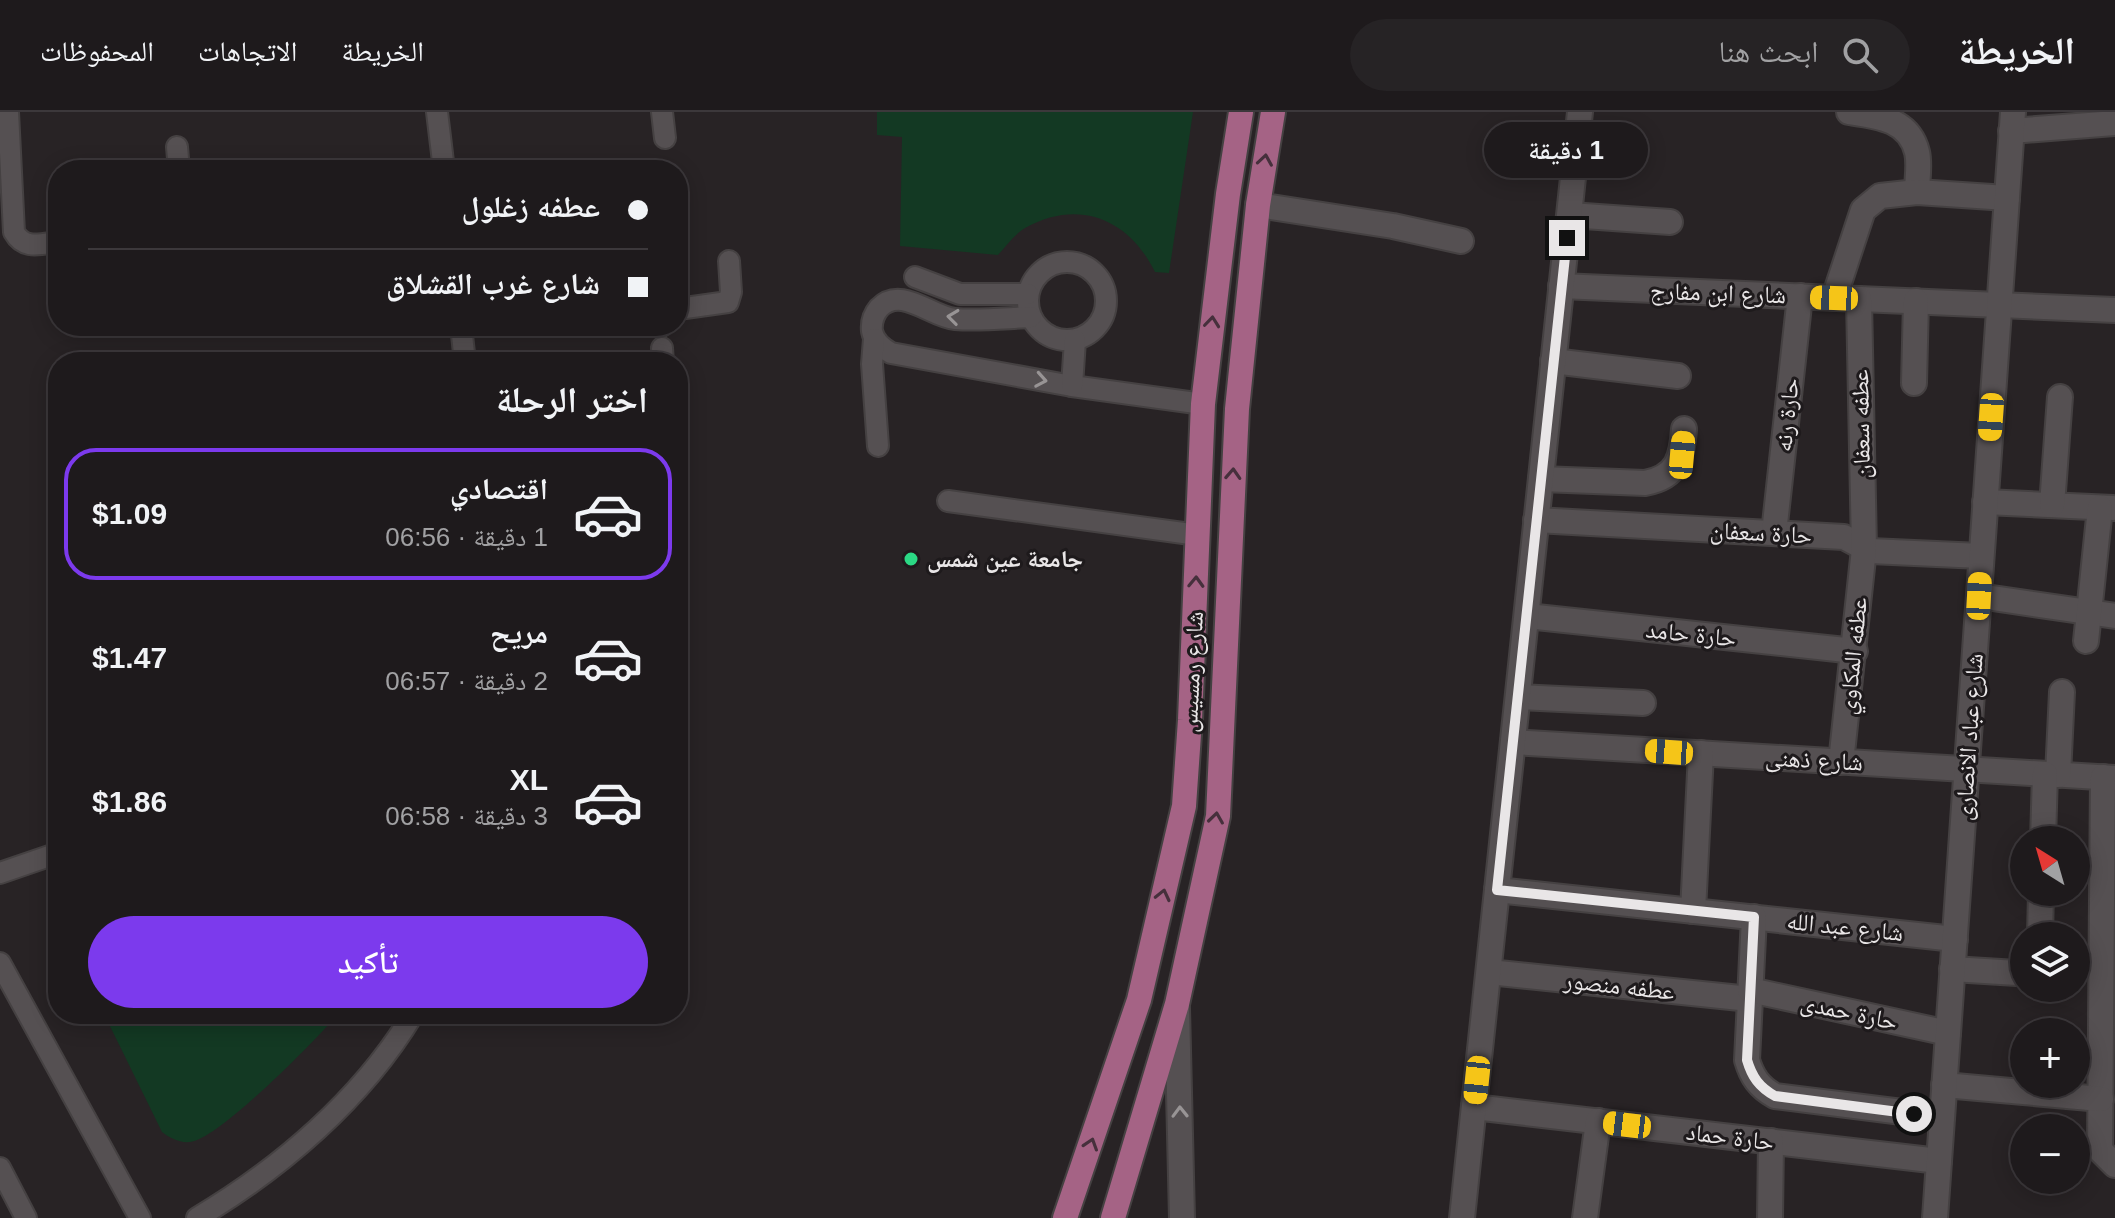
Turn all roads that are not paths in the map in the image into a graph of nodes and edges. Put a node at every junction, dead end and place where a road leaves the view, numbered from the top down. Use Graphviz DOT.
graph roads {
  1 [pos="8,112"];
  2 [pos="437,112"];
  3 [pos="662,112"];
  4 [pos="1241,112"];
  5 [pos="1273,112"];
  6 [pos="1580,112"];
  7 [pos="1850,112"];
  8 [pos="2012,122"];
  9 [pos="2115,123"];
  10 [pos="665,138"];
  11 [pos="177,147"];
  12 [pos="178,160"];
  13 [pos="443,160"];
  14 [pos="1917,192"];
  15 [pos="2007,198"];
  16 [pos="1258,205"];
  17 [pos="1570,215"];
  18 [pos="1670,222"];
  19 [pos="1461,241"];
  20 [pos="48,243"];
  21 [pos="729,261"];
  22 [pos="915,277"];
  23 [pos="1561,286"];
  24 [pos="1028,294"];
  25 [pos="1800,296"];
  26 [pos="1834,298"];
  27 [pos="1859,299"];
  28 [pos="1916,301"];
  29 [pos="1999,305"];
  30 [pos="688,308"];
  31 [pos="2115,310"];
  32 [pos="1031,317"];
  33 [pos="874,339"];
  34 [pos="1075,340"];
  35 [pos="1553,361"];
  36 [pos="1678,376"];
  37 [pos="1914,383"];
  38 [pos="1072,386"];
  39 [pos="2060,397"];
  40 [pos="1203,404"];
  41 [pos="1684,429"];
  42 [pos="878,446"];
  43 [pos="1541,479"];
  44 [pos="948,501"];
  45 [pos="1985,502"];
  46 [pos="2052,505"];
  47 [pos="2107,508"];
  48 [pos="1536,520"];
  49 [pos="1774,533"];
  50 [pos="1198,535"];
  51 [pos="1864,549"];
  52 [pos="1981,556"];
  53 [pos="1979,596"];
  54 [pos="2089,612"];
  55 [pos="1527,616"];
  56 [pos="2115,616"];
  57 [pos="2086,641"];
  58 [pos="1855,651"];
  59 [pos="2062,692"];
  60 [pos="1518,697"];
  61 [pos="1643,703"];
  62 [pos="1513,742"];
  63 [pos="1701,753"];
  64 [pos="1841,762"];
  65 [pos="1966,769"];
  66 [pos="2051,775"];
  67 [pos="2109,778"];
  68 [pos="2045,826"];
  69 [pos="48,856"];
  70 [pos="0,873"];
  71 [pos="1497,890"];
  72 [pos="1693,911"];
  73 [pos="1754,917"];
  74 [pos="1955,939"];
  75 [pos="2108,961"];
  76 [pos="0,963"];
  77 [pos="1952,969"];
  78 [pos="1489,972"];
  79 [pos="2010,973"];
  80 [pos="1750,995"];
  81 [pos="1177,1004"];
  82 [pos="407,1024"];
  83 [pos="1948,1033"];
  84 [pos="1944,1085"];
  85 [pos="2101,1099"];
  86 [pos="1474,1107"];
  87 [pos="1942,1117"];
  88 [pos="1598,1121"];
  89 [pos="1771,1141"];
  90 [pos="1939,1161"];
  91 [pos="2115,1165"];
  92 [pos="0,1168"];
  93 [pos="26,1218"];
  94 [pos="140,1218"];
  95 [pos="197,1218"];
  96 [pos="1065,1218"];
  97 [pos="1113,1218"];
  98 [pos="1182,1218"];
  99 [pos="1462,1218"];
  100 [pos="1585,1218"];
  101 [pos="1770,1218"];
  102 [pos="1935,1218"];
  1 -- 20 [label="lane"];
  2 -- 13 [label="lane"];
  3 -- 10 [label="lane"];
  40 -- 4 [label="main road, شارع رمسيس, one-way"];
  16 -- 5 [label="main road, شارع رمسيس, one-way"];
  6 -- 17 [label="street"];
  7 -- 14 [label="street"];
  8 -- 9 [label="street"];
  8 -- 15 [label="street, شارع عباد الانصارى"];
  11 -- 12 [label="lane"];
  14 -- 15 [label="street"];
  14 -- 26 [label="street"];
  15 -- 29 [label="street, شارع عباد الانصارى"];
  16 -- 19 [label="street"];
  81 -- 16 [label="main road, شارع رمسيس, one-way"];
  17 -- 18 [label="street"];
  17 -- 23 [label="street"];
  21 -- 30 [label="lane"];
  22 -- 24 [label="lane"];
  23 -- 25 [label="street, شارع ابن مفارج"];
  23 -- 35 [label="street"];
  24 -- 32 [label="lane"];
  24 -- 34 [label="lane"];
  25 -- 26 [label="street, شارع ابن مفارج"];
  25 -- 49 [label="street, حارة رنه"];
  26 -- 27 [label="street, شارع ابن مفارج"];
  27 -- 28 [label="street, شارع ابن مفارج"];
  27 -- 51 [label="street, عطفه سعفان"];
  28 -- 29 [label="street, شارع ابن مفارج"];
  28 -- 37 [label="street"];
  29 -- 31 [label="street, شارع ابن مفارج"];
  29 -- 45 [label="street, شارع عباد الانصارى"];
  32 -- 33 [label="lane, one-way"];
  32 -- 34 [label="lane"];
  33 -- 38 [label="lane, one-way"];
  33 -- 42 [label="lane"];
  34 -- 38 [label="lane"];
  35 -- 36 [label="street"];
  35 -- 43 [label="street"];
  38 -- 40 [label="lane"];
  39 -- 46 [label="street"];
  40 -- 50 [label="main road, شارع رمسيس"];
  41 -- 43 [label="street"];
  43 -- 48 [label="street"];
  44 -- 50 [label="lane"];
  45 -- 46 [label="street"];
  45 -- 52 [label="street, شارع عباد الانصارى"];
  46 -- 47 [label="street"];
  47 -- 54 [label="street"];
  48 -- 49 [label="street, حارة سعفان"];
  48 -- 55 [label="street"];
  49 -- 51 [label="street, حارة سعفان"];
  96 -- 50 [label="main road, شارع رمسيس, one-way"];
  51 -- 52 [label="street, حارة سعفان"];
  51 -- 58 [label="street, عطفه المكاوي"];
  52 -- 53 [label="street, شارع عباد الانصارى"];
  53 -- 54 [label="street"];
  53 -- 65 [label="street, شارع عباد الانصارى"];
  54 -- 56 [label="street"];
  54 -- 57 [label="street"];
  55 -- 58 [label="street, حارة حامد"];
  55 -- 60 [label="street"];
  58 -- 64 [label="street, عطفه المكاوي"];
  59 -- 66 [label="street"];
  60 -- 61 [label="street"];
  60 -- 62 [label="street"];
  62 -- 63 [label="street, شارع ذهنى"];
  62 -- 71 [label="street"];
  63 -- 64 [label="street, شارع ذهنى"];
  63 -- 72 [label="street"];
  64 -- 65 [label="street, شارع ذهنى"];
  65 -- 66 [label="street, شارع ذهنى"];
  65 -- 74 [label="street, شارع عباد الانصارى"];
  66 -- 67 [label="street, شارع ذهنى"];
  66 -- 68 [label="street"];
  67 -- 75 [label="street"];
  69 -- 70 [label="lane"];
  71 -- 72 [label="street, شارع عبد الله"];
  71 -- 78 [label="street"];
  72 -- 73 [label="street, شارع عبد الله"];
  73 -- 74 [label="street, شارع عبد الله"];
  73 -- 80 [label="street"];
  74 -- 77 [label="street, شارع عباد الانصارى"];
  75 -- 85 [label="street"];
  76 -- 94 [label="lane"];
  77 -- 79 [label="street"];
  77 -- 83 [label="street, شارع عباد الانصارى"];
  78 -- 80 [label="street, عطفه منصور"];
  78 -- 86 [label="street"];
  80 -- 83 [label="street, حارة حمدى"];
  80 -- 87 [label="street"];
  81 -- 97 [label="main road, شارع رمسيس"];
  98 -- 81 [label="street, شارع رمسيس, one-way"];
  82 -- 95 [label="lane"];
  83 -- 84 [label="street, شارع عباد الانصارى"];
  84 -- 85 [label="street"];
  84 -- 87 [label="street, شارع عباد الانصارى"];
  85 -- 91 [label="street"];
  86 -- 88 [label="street, حارة حماد"];
  86 -- 99 [label="street"];
  87 -- 90 [label="street, شارع عباد الانصارى"];
  88 -- 89 [label="street, حارة حماد"];
  88 -- 100 [label="street"];
  89 -- 90 [label="street, حارة حماد"];
  89 -- 101 [label="street"];
  90 -- 102 [label="street, شارع عباد الانصارى"];
  92 -- 93 [label="lane"];
}
